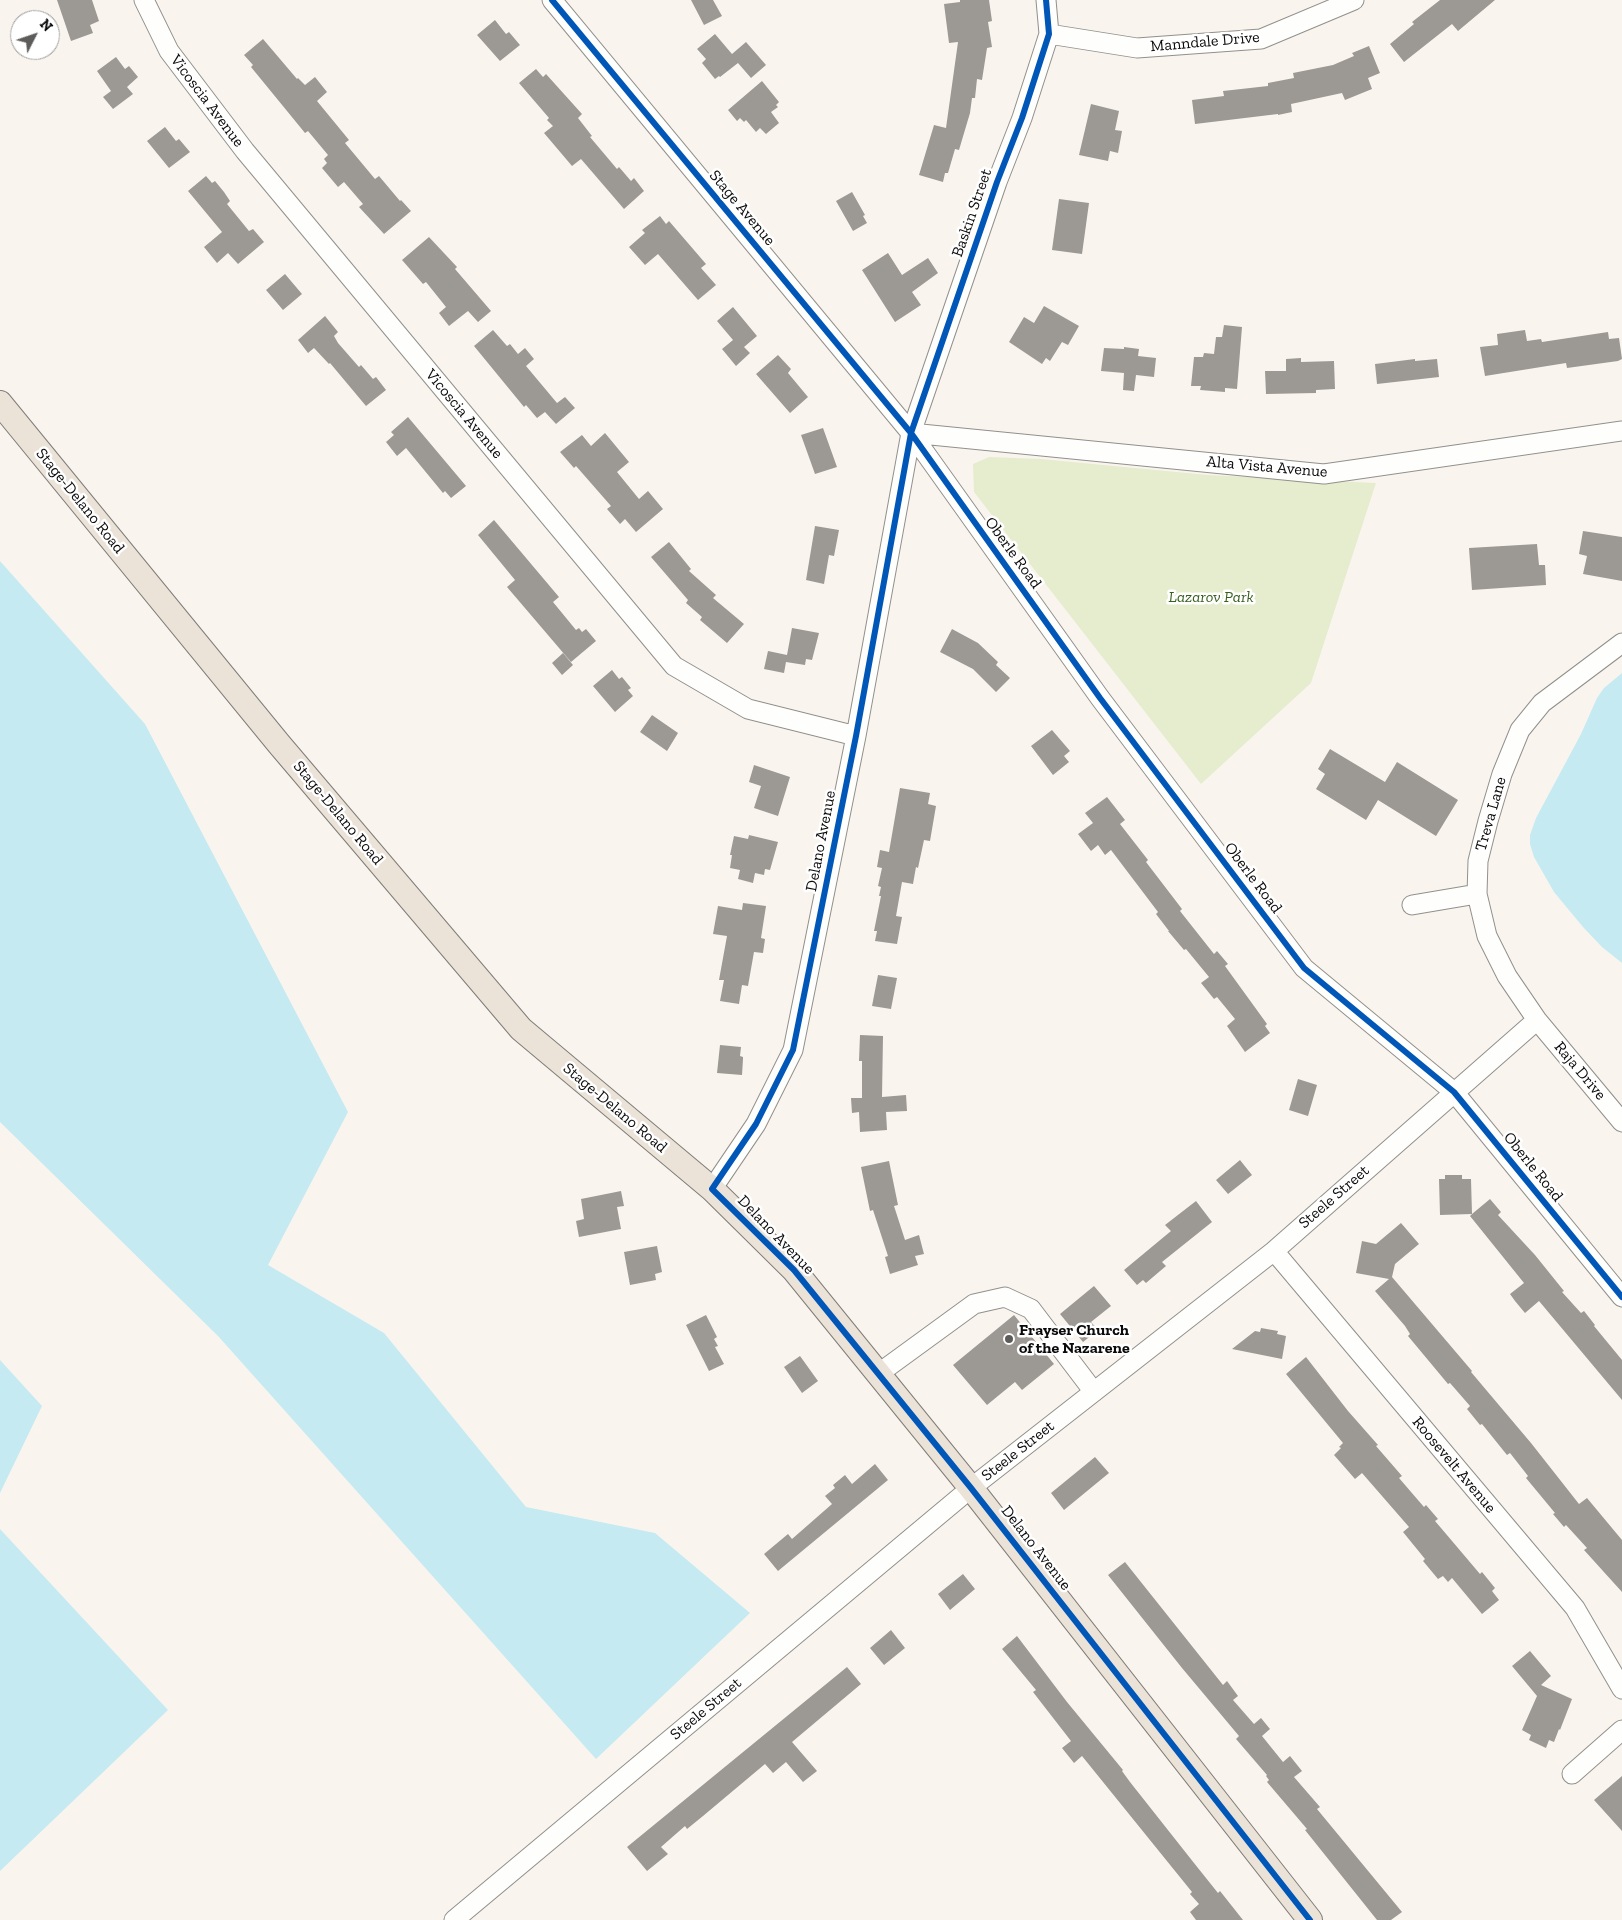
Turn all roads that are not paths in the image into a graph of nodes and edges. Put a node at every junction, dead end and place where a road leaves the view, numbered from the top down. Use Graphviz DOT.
graph roads {
  1 [pos="144,0"];
  2 [pos="552,0"];
  3 [pos="1046,0"];
  4 [pos="1354,0"];
  5 [pos="1049,34"];
  6 [pos="0,403"];
  7 [pos="1622,431"];
  8 [pos="911,433"];
  9 [pos="1622,643"];
  10 [pos="856,736"];
  11 [pos="1477,894"];
  12 [pos="1412,905"];
  13 [pos="1537,1020"];
  14 [pos="1454,1092"];
  15 [pos="1622,1122"];
  16 [pos="712,1190"];
  17 [pos="1274,1251"];
  18 [pos="1622,1297"];
  19 [pos="878,1374"];
  20 [pos="1094,1392"];
  21 [pos="971,1488"];
  22 [pos="1622,1689"];
  23 [pos="1622,1730"];
  24 [pos="1572,1774"];
  25 [pos="454,1920"];
  26 [pos="1310,1920"];
  1 -- 10 [label="street, Vicoscia Avenue"];
  2 -- 8 [label="street, Stage Avenue"];
  3 -- 5 [label="street, Baskin Street"];
  4 -- 5 [label="street, Manndale Drive"];
  5 -- 8 [label="street, Baskin Street"];
  6 -- 16 [label="main road, Stage-Delano Road"];
  7 -- 8 [label="street, Alta Vista Avenue"];
  8 -- 10 [label="street, Delano Avenue"];
  8 -- 14 [label="street, Oberle Road"];
  9 -- 11 [label="street, Treva Lane"];
  10 -- 16 [label="street, Delano Avenue"];
  11 -- 12 [label="street"];
  11 -- 13 [label="street, Treva Lane"];
  13 -- 14 [label="street, Steele Street"];
  13 -- 15 [label="street, Raja Drive"];
  14 -- 17 [label="street, Steele Street"];
  14 -- 18 [label="street, Oberle Road"];
  16 -- 19 [label="main road, Delano Avenue"];
  17 -- 20 [label="street, Steele Street"];
  17 -- 22 [label="street, Roosevelt Avenue"];
  19 -- 20 [label="street"];
  19 -- 21 [label="main road, Delano Avenue"];
  20 -- 21 [label="street, Steele Street"];
  21 -- 25 [label="street, Steele Street"];
  21 -- 26 [label="main road, Delano Avenue"];
  23 -- 24 [label="street"];
}
